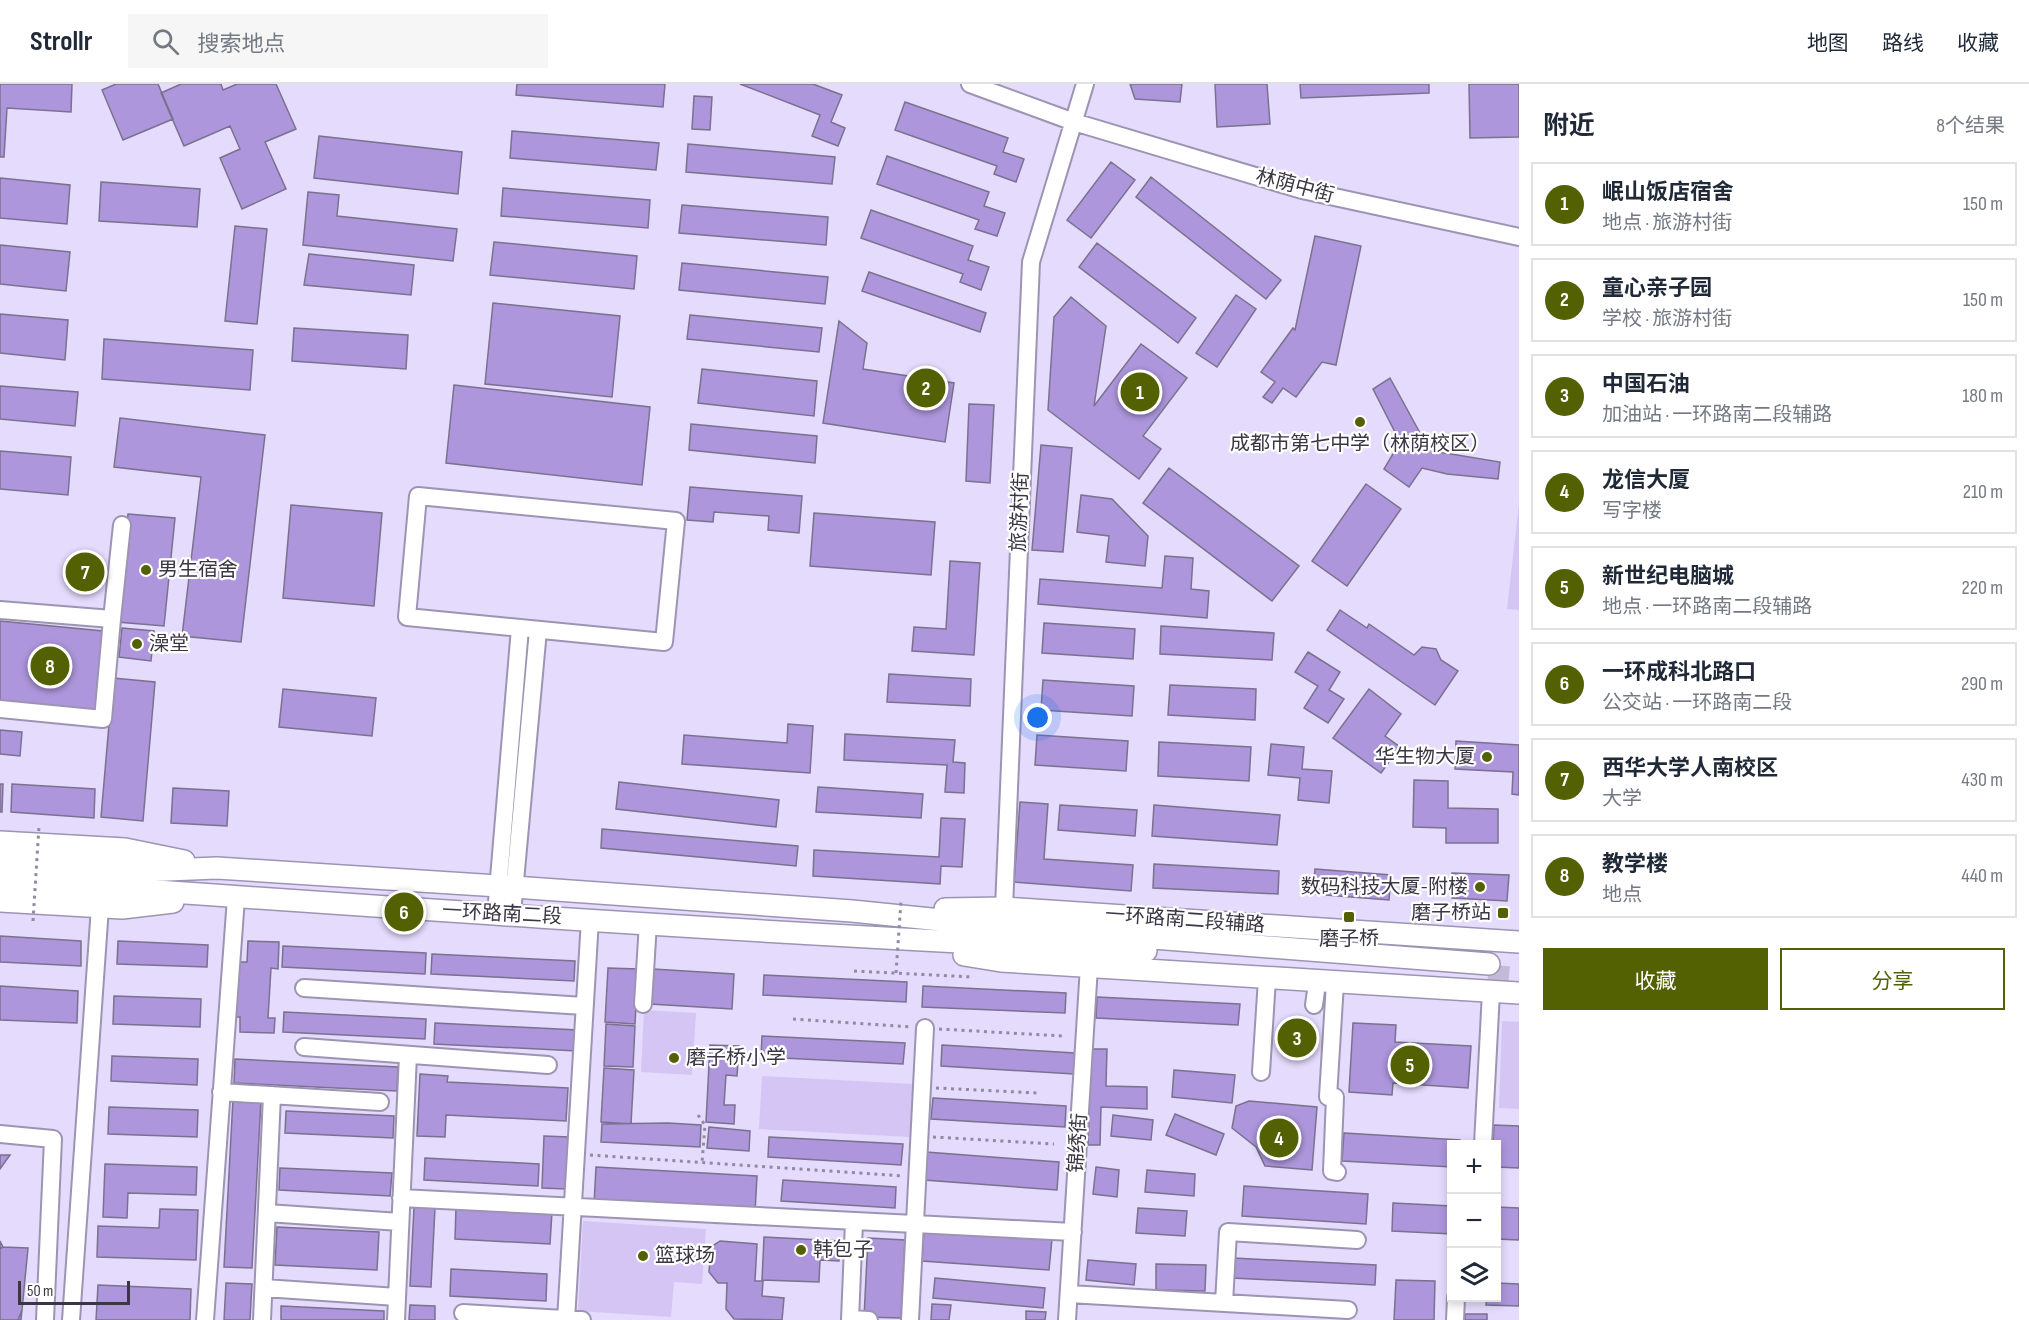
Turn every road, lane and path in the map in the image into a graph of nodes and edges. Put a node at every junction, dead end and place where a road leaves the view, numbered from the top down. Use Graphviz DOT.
graph roads {
  1 [pos="970,84"];
  2 [pos="1085,84"];
  3 [pos="1074,122"];
  4 [pos="1519,237"];
  5 [pos="122,525"];
  6 [pos="0,610"];
  7 [pos="112,619"];
  8 [pos="520,628"];
  9 [pos="538,630"];
  10 [pos="0,709"];
  11 [pos="39,826"];
  12 [pos="0,842"];
  13 [pos="0,860"];
  14 [pos="217,868"];
  15 [pos="0,880"];
  16 [pos="506,887"];
  17 [pos="213,897"];
  18 [pos="236,898"];
  19 [pos="0,901"];
  20 [pos="901,901"];
  21 [pos="100,907"];
  22 [pos="1004,908"];
  23 [pos="852,911"];
  24 [pos="504,914"];
  25 [pos="590,919"];
  26 [pos="33,921"];
  27 [pos="648,923"];
  28 [pos="860,938"];
  29 [pos="1519,942"];
  30 [pos="1089,966"];
  31 [pos="854,971"];
  32 [pos="896,973"];
  33 [pos="973,977"];
  34 [pos="1489,977"];
  35 [pos="1268,979"];
  36 [pos="1326,983"];
  37 [pos="304,988"];
  38 [pos="1517,992"];
  39 [pos="644,1004"];
  40 [pos="1314,1005"];
  41 [pos="584,1006"];
  42 [pos="793,1019"];
  43 [pos="924,1028"];
  44 [pos="1063,1036"];
  45 [pos="304,1047"];
  46 [pos="408,1054"];
  47 [pos="548,1065"];
  48 [pos="1261,1072"];
  49 [pos="922,1087"];
  50 [pos="221,1092"];
  51 [pos="1038,1093"];
  52 [pos="272,1095"];
  53 [pos="380,1102"];
  54 [pos="698,1115"];
  55 [pos="0,1134"];
  56 [pos="920,1136"];
  57 [pos="1483,1140"];
  58 [pos="1054,1144"];
  59 [pos="576,1154"];
  60 [pos="702,1163"];
  61 [pos="1337,1172"];
  62 [pos="918,1177"];
  63 [pos="401,1198"];
  64 [pos="573,1209"];
  65 [pos="267,1213"];
  66 [pos="400,1222"];
  67 [pos="854,1222"];
  68 [pos="916,1225"];
  69 [pos="1073,1232"];
  70 [pos="1357,1240"];
  71 [pos="264,1288"];
  72 [pos="1069,1294"];
  73 [pos="397,1297"];
  74 [pos="1456,1302"];
  75 [pos="1224,1303"];
  76 [pos="1348,1310"];
  77 [pos="463,1313"];
  78 [pos="45,1320"];
  79 [pos="70,1320"];
  80 [pos="205,1320"];
  81 [pos="262,1320"];
  82 [pos="396,1320"];
  83 [pos="566,1320"];
  84 [pos="582,1320"];
  85 [pos="850,1320"];
  86 [pos="868,1320"];
  87 [pos="910,1320"];
  88 [pos="1067,1320"];
  89 [pos="1455,1320"];
  1 -- 3 [label="street, 林荫中街"];
  2 -- 3 [label="street, 旅游村街"];
  3 -- 4 [label="street, 林荫中街"];
  3 -- 22 [label="street, 旅游村街"];
  5 -- 7 [label="street"];
  6 -- 7 [label="street"];
  7 -- 10 [label="street"];
  8 -- 9 [label="street"];
  8 -- 9 [label="street"];
  8 -- 16 [label="street"];
  9 -- 16 [label="street"];
  11 -- 26 [label="path, bridge"];
  12 -- 14 [label="main road"];
  13 -- 14 [label="main road, 一环路南二段"];
  14 -- 16 [label="main road, 一环路南二段"];
  15 -- 17 [label="main road, 一环路南二段"];
  16 -- 23 [label="main road, 一环路南二段"];
  16 -- 24 [label="street"];
  17 -- 18 [label="main road, 一环路南二段"];
  17 -- 21 [label="main road"];
  18 -- 24 [label="main road, 一环路南二段"];
  18 -- 50 [label="street"];
  19 -- 21 [label="main road"];
  20 -- 32 [label="path, bridge"];
  21 -- 79 [label="street"];
  22 -- 23 [label="main road, 一环路南二段辅路"];
  22 -- 29 [label="main road, 一环路南二段辅路"];
  23 -- 34 [label="main road"];
  24 -- 25 [label="main road, 一环路南二段"];
  25 -- 27 [label="main road, 一环路南二段"];
  25 -- 41 [label="street"];
  27 -- 28 [label="main road, 一环路南二段"];
  27 -- 39 [label="street"];
  28 -- 30 [label="main road"];
  28 -- 34 [label="main road"];
  30 -- 35 [label="main road"];
  30 -- 69 [label="street, 锦绣街"];
  31 -- 32 [label="path"];
  32 -- 33 [label="path"];
  34 -- 36 [label="main road"];
  34 -- 38 [label="main road"];
  34 -- 57 [label="street"];
  35 -- 36 [label="main road"];
  35 -- 48 [label="street"];
  36 -- 40 [label="street"];
  36 -- 61 [label="street"];
  37 -- 41 [label="street"];
  41 -- 59 [label="street"];
  42 -- 43 [label="path"];
  43 -- 44 [label="path"];
  43 -- 49 [label="street"];
  45 -- 46 [label="street"];
  46 -- 47 [label="street"];
  46 -- 63 [label="street"];
  49 -- 51 [label="path"];
  49 -- 56 [label="street"];
  50 -- 52 [label="street"];
  50 -- 80 [label="street"];
  52 -- 53 [label="street"];
  52 -- 65 [label="street"];
  54 -- 60 [label="path"];
  55 -- 78 [label="street"];
  56 -- 58 [label="path"];
  56 -- 62 [label="street"];
  59 -- 60 [label="path"];
  59 -- 64 [label="street"];
  60 -- 62 [label="path"];
  62 -- 68 [label="street"];
  63 -- 64 [label="street"];
  63 -- 66 [label="street"];
  64 -- 67 [label="street"];
  64 -- 83 [label="street"];
  65 -- 66 [label="street"];
  65 -- 71 [label="street"];
  66 -- 73 [label="street"];
  67 -- 68 [label="street"];
  67 -- 85 [label="street"];
  68 -- 69 [label="street"];
  68 -- 87 [label="street"];
  69 -- 72 [label="street, 锦绣街"];
  70 -- 75 [label="street"];
  71 -- 73 [label="street"];
  71 -- 81 [label="street"];
  72 -- 75 [label="street"];
  72 -- 88 [label="street, 锦绣街"];
  73 -- 82 [label="street"];
  74 -- 89 [label="street"];
  75 -- 76 [label="street"];
  77 -- 83 [label="street"];
  83 -- 84 [label="street"];
  85 -- 86 [label="street"];
}
